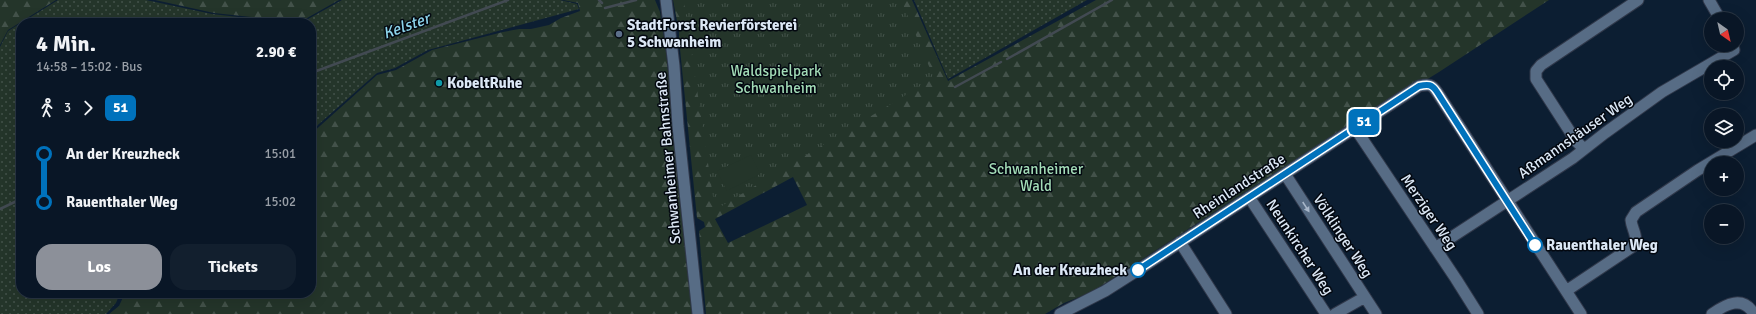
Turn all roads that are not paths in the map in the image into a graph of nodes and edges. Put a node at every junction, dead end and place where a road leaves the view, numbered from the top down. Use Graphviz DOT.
graph roads {
  1 [pos="666,0"];
  2 [pos="1638,0"];
  3 [pos="1709,0"];
  4 [pos="1716,12"];
  5 [pos="1726,52"];
  6 [pos="1355,128"];
  7 [pos="1756,135"];
  8 [pos="1584,149"];
  9 [pos="1285,174"];
  10 [pos="1250,197"];
  11 [pos="1508,201"];
  12 [pos="1180,242"];
  13 [pos="1435,248"];
  14 [pos="1566,291"];
  15 [pos="1365,296"];
  16 [pos="1064,313"];
  17 [pos="698,314"];
  18 [pos="1226,314"];
  19 [pos="1326,314"];
  20 [pos="1335,314"];
  21 [pos="1376,314"];
  22 [pos="1478,314"];
  23 [pos="1581,314"];
  24 [pos="1712,314"];
  25 [pos="1754,314"];
  1 -- 17 [label="street, Schwanheimer Bahnstraße"];
  2 -- 8 [label="street"];
  3 -- 4 [label="street"];
  5 -- 8 [label="street, Aßmannshäuser Weg"];
  6 -- 9 [label="street, Rheinlandstraße"];
  6 -- 11 [label="street, Rheinlandstraße"];
  6 -- 13 [label="street, Merziger Weg"];
  7 -- 14 [label="street"];
  8 -- 11 [label="street, Aßmannshäuser Weg"];
  9 -- 10 [label="street, Rheinlandstraße"];
  9 -- 15 [label="street, Völklinger Weg, one-way"];
  10 -- 12 [label="street, Rheinlandstraße"];
  10 -- 19 [label="street, Neunkircher Weg"];
  11 -- 13 [label="street, Aßmannshäuser Weg"];
  11 -- 14 [label="street"];
  12 -- 16 [label="street, Rheinlandstraße"];
  12 -- 18 [label="street"];
  13 -- 22 [label="street, Merziger Weg"];
  14 -- 23 [label="street"];
  15 -- 20 [label="street, Neunkircher Weg"];
  15 -- 21 [label="street, Völklinger Weg"];
  24 -- 25 [label="street"];
}
